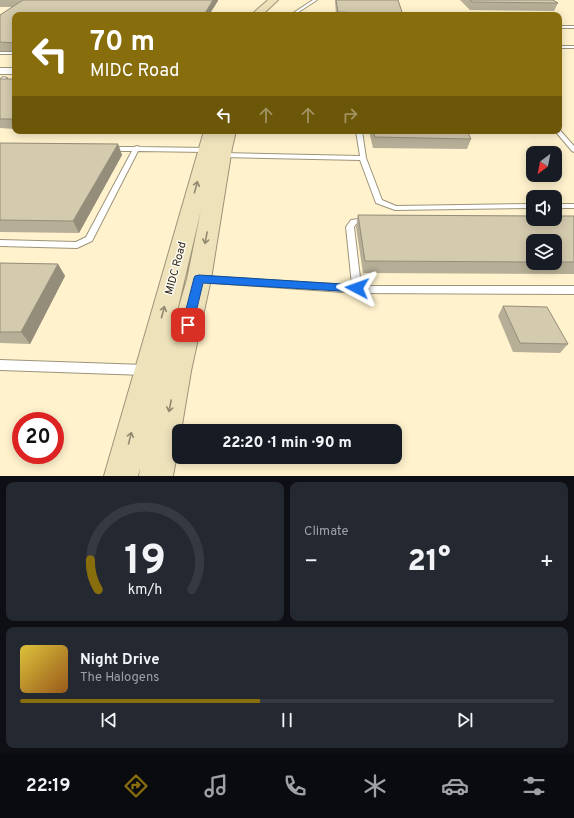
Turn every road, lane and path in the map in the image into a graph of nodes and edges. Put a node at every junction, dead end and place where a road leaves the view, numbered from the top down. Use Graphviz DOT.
graph roads {
  1 [pos="278,0"];
  2 [pos="315,0"];
  3 [pos="260,12"];
  4 [pos="269,12"];
  5 [pos="297,12"];
  6 [pos="562,27"];
  7 [pos="574,27"];
  8 [pos="562,47"];
  9 [pos="574,47"];
  10 [pos="0,53"];
  11 [pos="12,53"];
  12 [pos="12,72"];
  13 [pos="2,77"];
  14 [pos="225,134"];
  15 [pos="359,134"];
  16 [pos="561,134"];
  17 [pos="213,145"];
  18 [pos="136,148"];
  19 [pos="99,149"];
  20 [pos="574,150"];
  21 [pos="363,158"];
  22 [pos="526,206"];
  23 [pos="562,206"];
  24 [pos="574,206"];
  25 [pos="375,221"];
  26 [pos="0,243"];
  27 [pos="199,278"];
  28 [pos="357,288"];
  29 [pos="574,290"];
  30 [pos="0,365"];
  31 [pos="148,370"];
  32 [pos="176,371"];
  33 [pos="121,476"];
  34 [pos="156,476"];
  1 -- 3 [label="main road"];
  1 -- 4 [label="main road"];
  2 -- 5 [label="lane"];
  6 -- 7 [label="lane"];
  8 -- 9 [label="lane"];
  10 -- 11 [label="lane"];
  12 -- 13 [label="street"];
  14 -- 17 [label="main road, MIDC Road"];
  15 -- 21 [label="lane"];
  16 -- 20 [label="lane"];
  17 -- 18 [label="lane"];
  17 -- 21 [label="lane"];
  17 -- 27 [label="main road, MIDC Road, one-way"];
  31 -- 17 [label="main road, MIDC Road, one-way"];
  18 -- 19 [label="lane"];
  18 -- 26 [label="lane"];
  21 -- 22 [label="lane"];
  23 -- 24 [label="lane"];
  25 -- 28 [label="lane"];
  27 -- 28 [label="lane"];
  27 -- 32 [label="main road, MIDC Road"];
  28 -- 29 [label="lane"];
  30 -- 31 [label="lane"];
  31 -- 32 [label="lane"];
  33 -- 31 [label="main road, MIDC Road, one-way"];
  32 -- 34 [label="main road, MIDC Road, one-way"];
}
